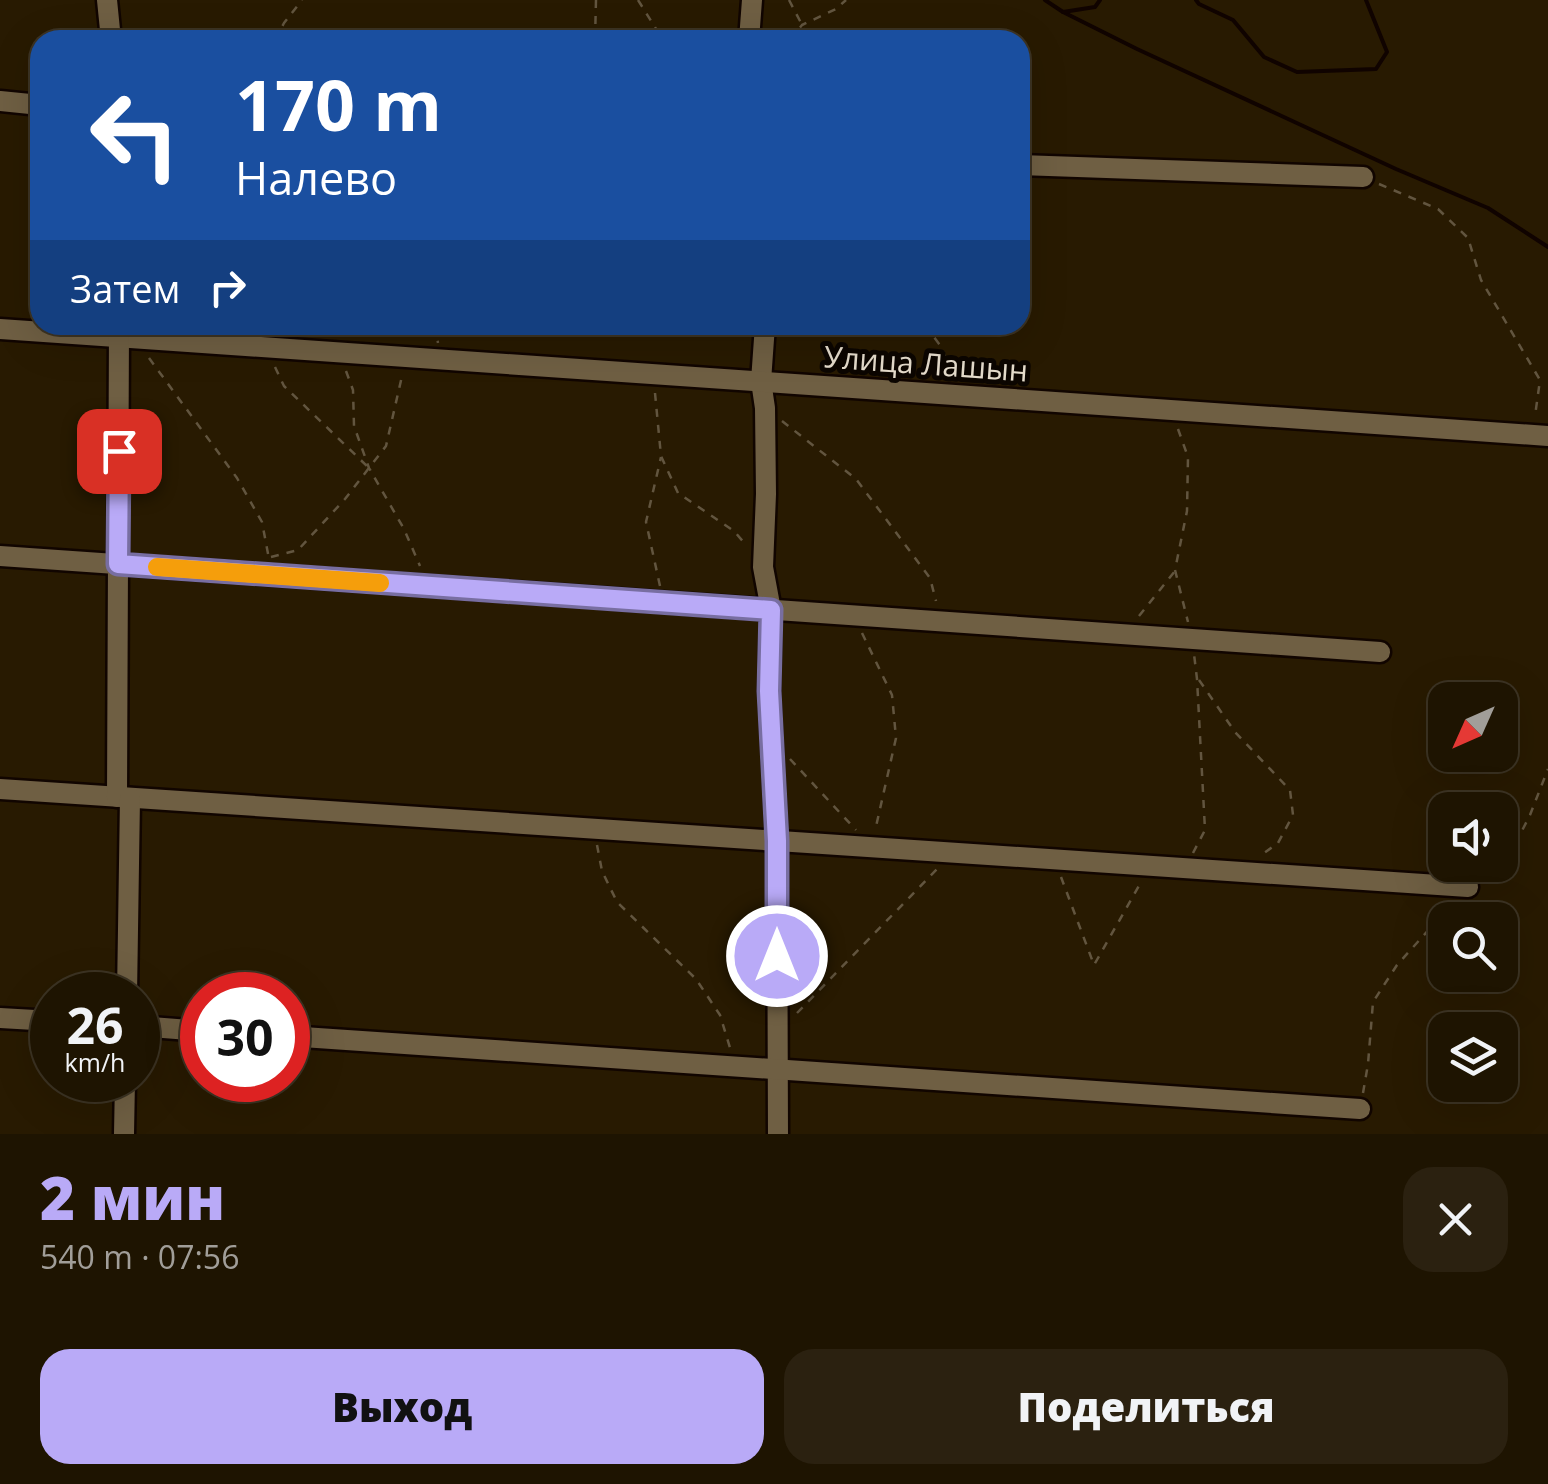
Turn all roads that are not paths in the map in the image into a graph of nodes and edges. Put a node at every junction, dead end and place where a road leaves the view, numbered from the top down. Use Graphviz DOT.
graph roads {
  1 [pos="107,0"];
  2 [pos="752,0"];
  3 [pos="109,30"];
  4 [pos="750,30"];
  5 [pos="0,101"];
  6 [pos="30,103"];
  7 [pos="1030,165"];
  8 [pos="1363,177"];
  9 [pos="0,328"];
  10 [pos="30,329"];
  11 [pos="124,335"];
  12 [pos="144,335"];
  13 [pos="765,335"];
  14 [pos="761,381"];
  15 [pos="1548,436"];
  16 [pos="0,556"];
  17 [pos="118,564"];
  18 [pos="771,610"];
  19 [pos="1380,652"];
  20 [pos="0,789"];
  21 [pos="124,797"];
  22 [pos="777,841"];
  23 [pos="1468,887"];
  24 [pos="126,972"];
  25 [pos="0,1018"];
  26 [pos="30,1020"];
  27 [pos="310,1038"];
  28 [pos="778,1070"];
  29 [pos="125,1102"];
  30 [pos="1360,1109"];
  31 [pos="124,1134"];
  32 [pos="778,1134"];
  1 -- 3 [label="street"];
  2 -- 4 [label="street"];
  5 -- 6 [label="street"];
  7 -- 8 [label="street"];
  9 -- 10 [label="street, Улица Лашын"];
  11 -- 17 [label="street"];
  12 -- 14 [label="street, Улица Лашын"];
  13 -- 14 [label="street"];
  14 -- 15 [label="street, Улица Лашын"];
  14 -- 18 [label="street"];
  16 -- 17 [label="street"];
  17 -- 18 [label="street"];
  17 -- 21 [label="street"];
  18 -- 19 [label="street"];
  18 -- 22 [label="street"];
  20 -- 21 [label="street"];
  21 -- 22 [label="street"];
  21 -- 24 [label="street"];
  22 -- 23 [label="street"];
  22 -- 28 [label="street"];
  25 -- 26 [label="street"];
  27 -- 28 [label="street"];
  28 -- 30 [label="street"];
  28 -- 32 [label="street"];
  29 -- 31 [label="street"];
}
